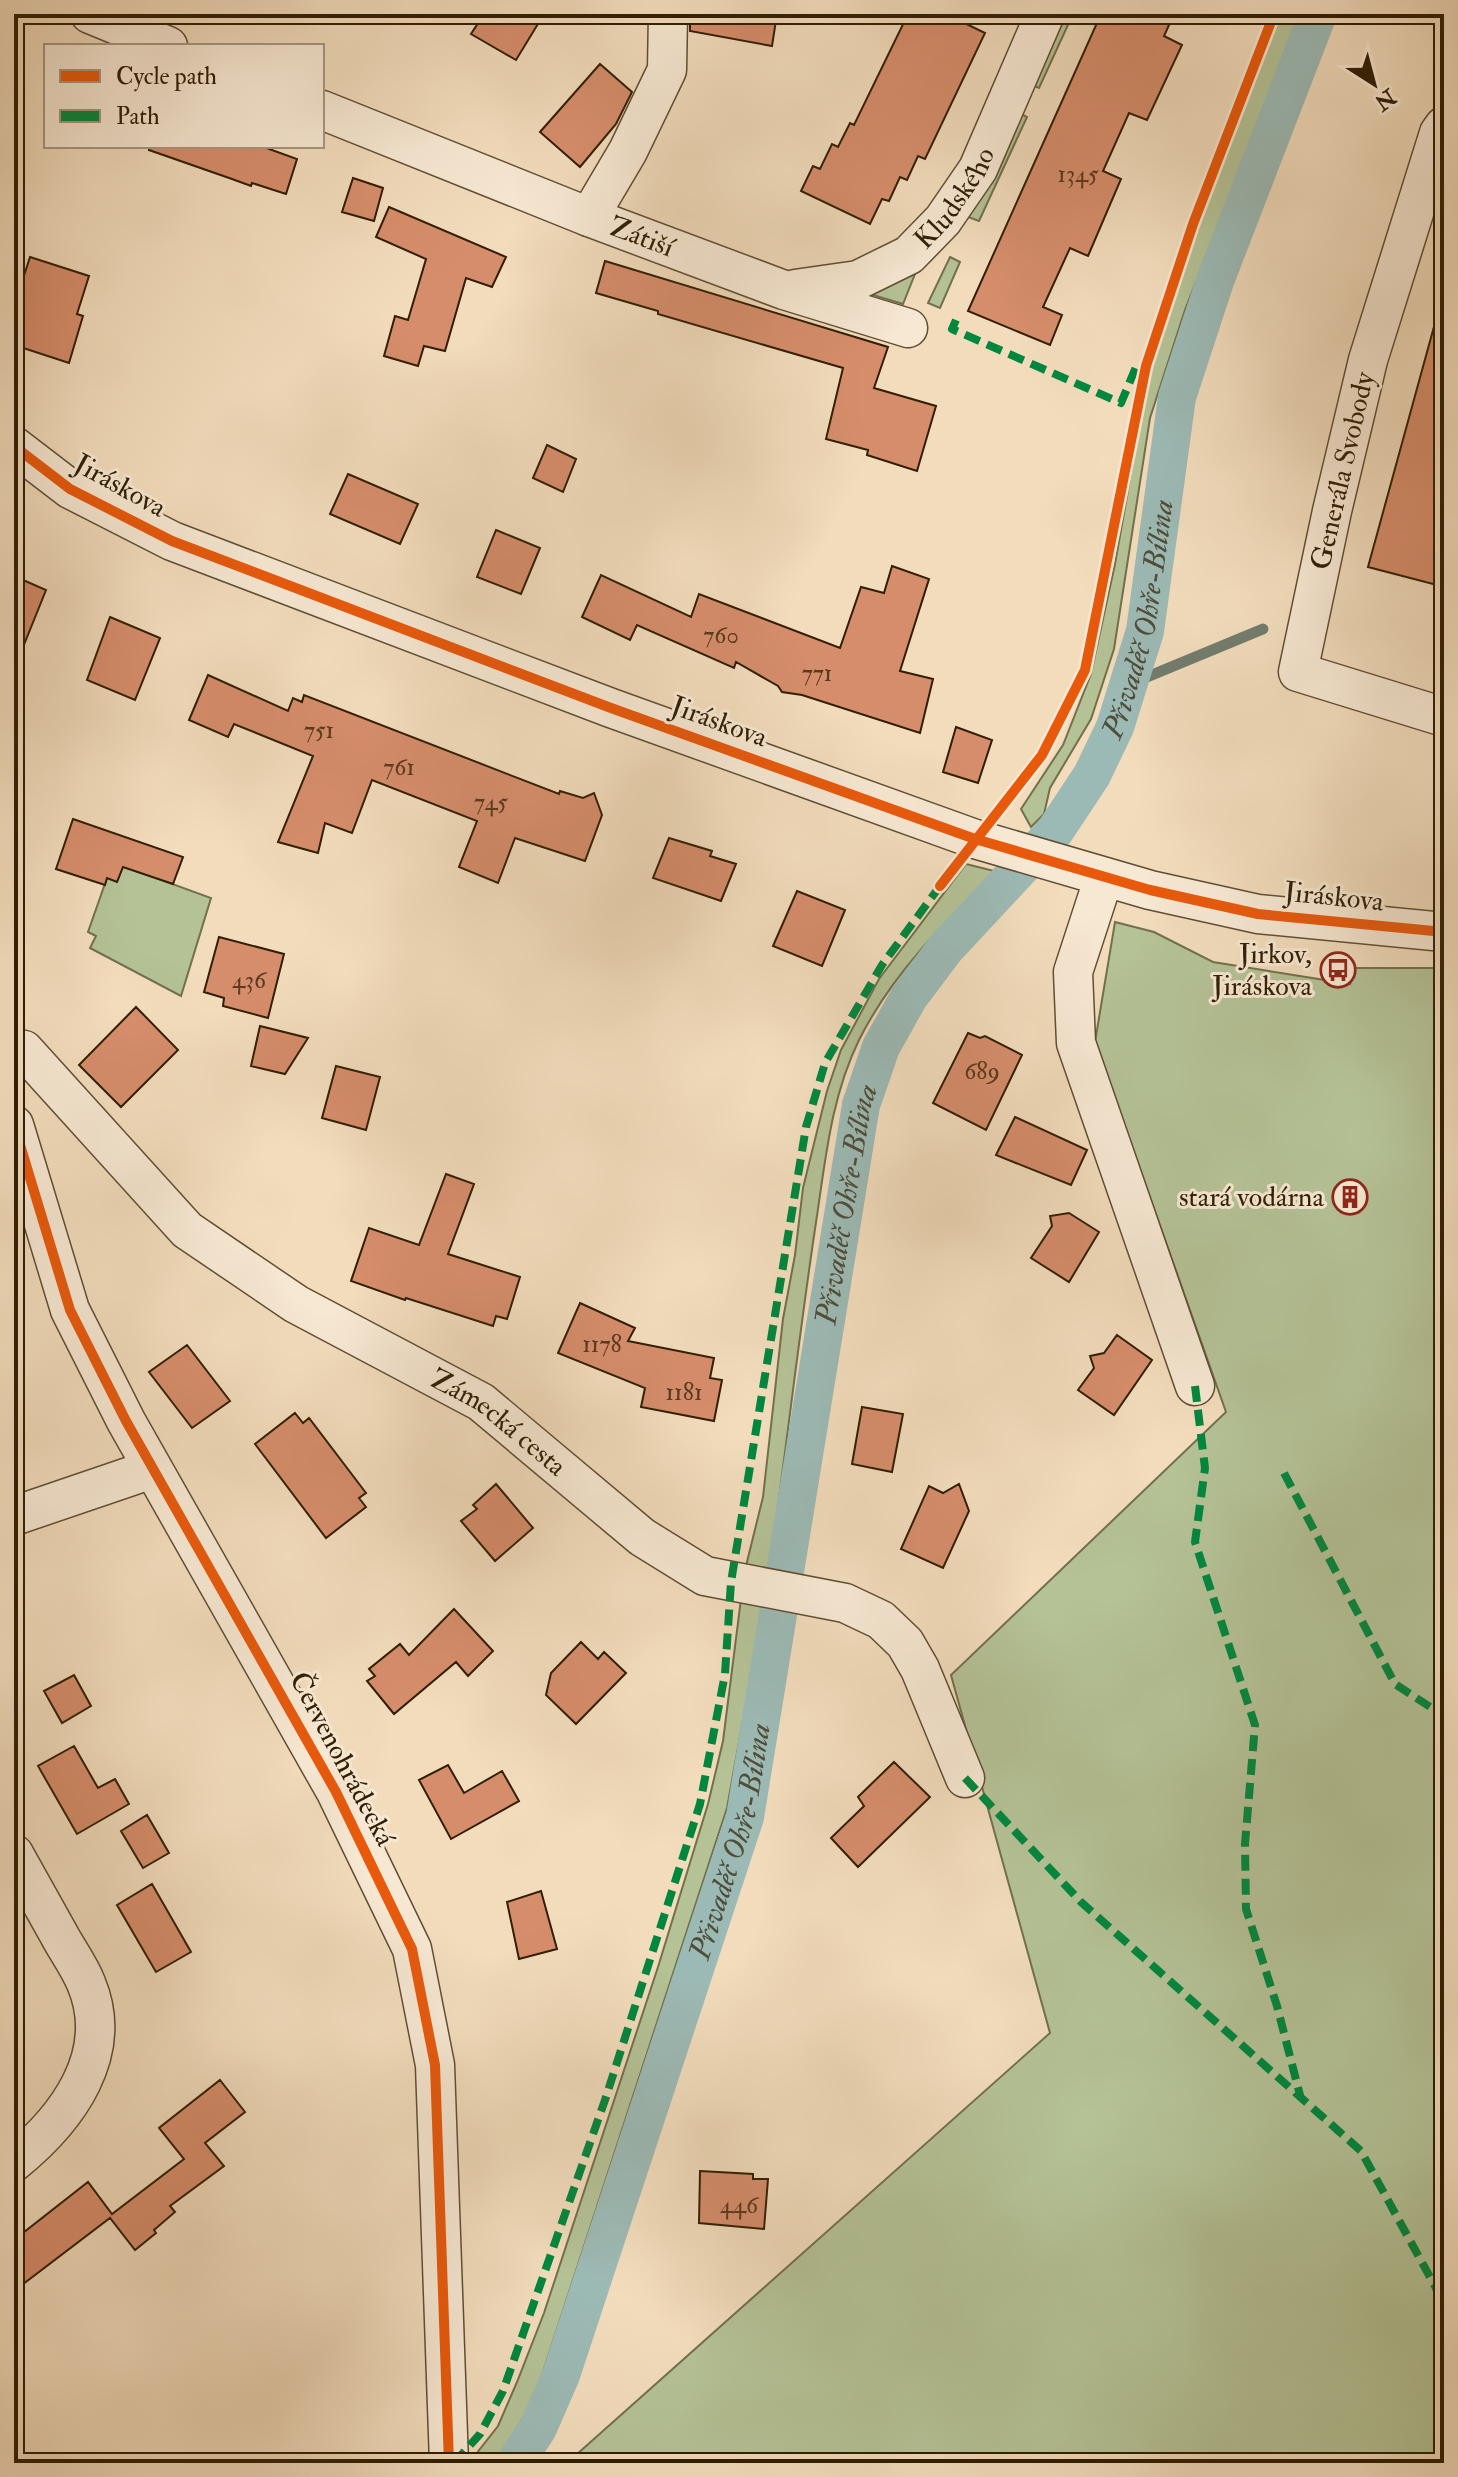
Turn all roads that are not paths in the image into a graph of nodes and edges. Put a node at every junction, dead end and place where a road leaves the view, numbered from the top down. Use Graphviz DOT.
graph roads {
  1 [pos="90,14"];
  2 [pos="668,14"];
  3 [pos="1045,14"];
  4 [pos="163,44"];
  5 [pos="324,111"];
  6 [pos="1444,126"];
  7 [pos="589,217"];
  8 [pos="784,290"];
  9 [pos="908,328"];
  10 [pos="14,446"];
  11 [pos="14,471"];
  12 [pos="70,489"];
  13 [pos="1444,717"];
  14 [pos="1098,874"];
  15 [pos="1444,932"];
  16 [pos="14,1048"];
  17 [pos="14,1125"];
  18 [pos="1195,1386"];
  19 [pos="152,1469"];
  20 [pos="14,1516"];
  21 [pos="965,1778"];
  22 [pos="14,1854"];
  23 [pos="14,2162"];
  24 [pos="449,2463"];
  1 -- 4 [label="street"];
  2 -- 7 [label="street, Zátiší"];
  3 -- 8 [label="street, Kludského"];
  5 -- 7 [label="street"];
  6 -- 13 [label="street, Generála Svobody"];
  7 -- 8 [label="street, Zátiší"];
  8 -- 9 [label="street, Zátiší"];
  10 -- 12 [label="street, Jiráskova"];
  11 -- 12 [label="street"];
  12 -- 14 [label="street, Jiráskova"];
  14 -- 15 [label="street, Jiráskova"];
  14 -- 18 [label="street"];
  16 -- 21 [label="street, Zámecká cesta"];
  17 -- 19 [label="street, Červenohrádecká"];
  19 -- 20 [label="street"];
  19 -- 24 [label="street, Červenohrádecká"];
  22 -- 23 [label="street"];
}
